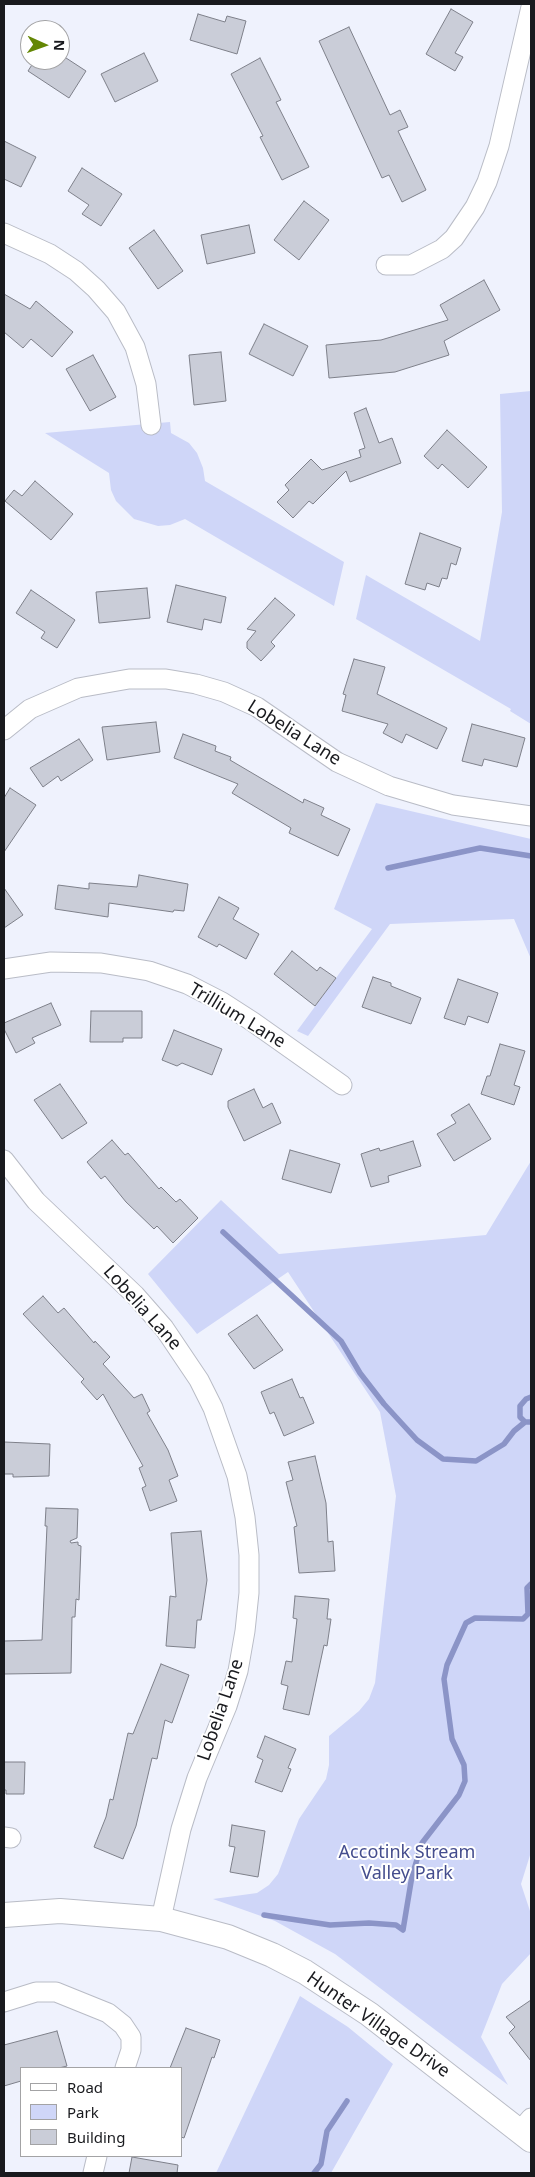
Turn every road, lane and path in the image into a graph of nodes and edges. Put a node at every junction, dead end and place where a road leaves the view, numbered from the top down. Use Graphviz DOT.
graph roads {
  1 [pos="531,7"];
  2 [pos="4,233"];
  3 [pos="386,265"];
  4 [pos="151,425"];
  5 [pos="4,730"];
  6 [pos="531,816"];
  7 [pos="4,970"];
  8 [pos="342,1085"];
  9 [pos="4,1160"];
  10 [pos="4,1915"];
  11 [pos="161,1919"];
  12 [pos="4,2002"];
  13 [pos="125,2067"];
  14 [pos="528,2130"];
  15 [pos="98,2157"];
  16 [pos="93,2173"];
  1 -- 3 [label="street"];
  2 -- 4 [label="street"];
  5 -- 6 [label="street, Lobelia Lane"];
  7 -- 8 [label="street, Trillium Lane"];
  9 -- 11 [label="street, Lobelia Lane"];
  10 -- 11 [label="street, Hunter Village Drive"];
  11 -- 14 [label="street, Hunter Village Drive"];
  12 -- 13 [label="street"];
  15 -- 16 [label="street"];
}
